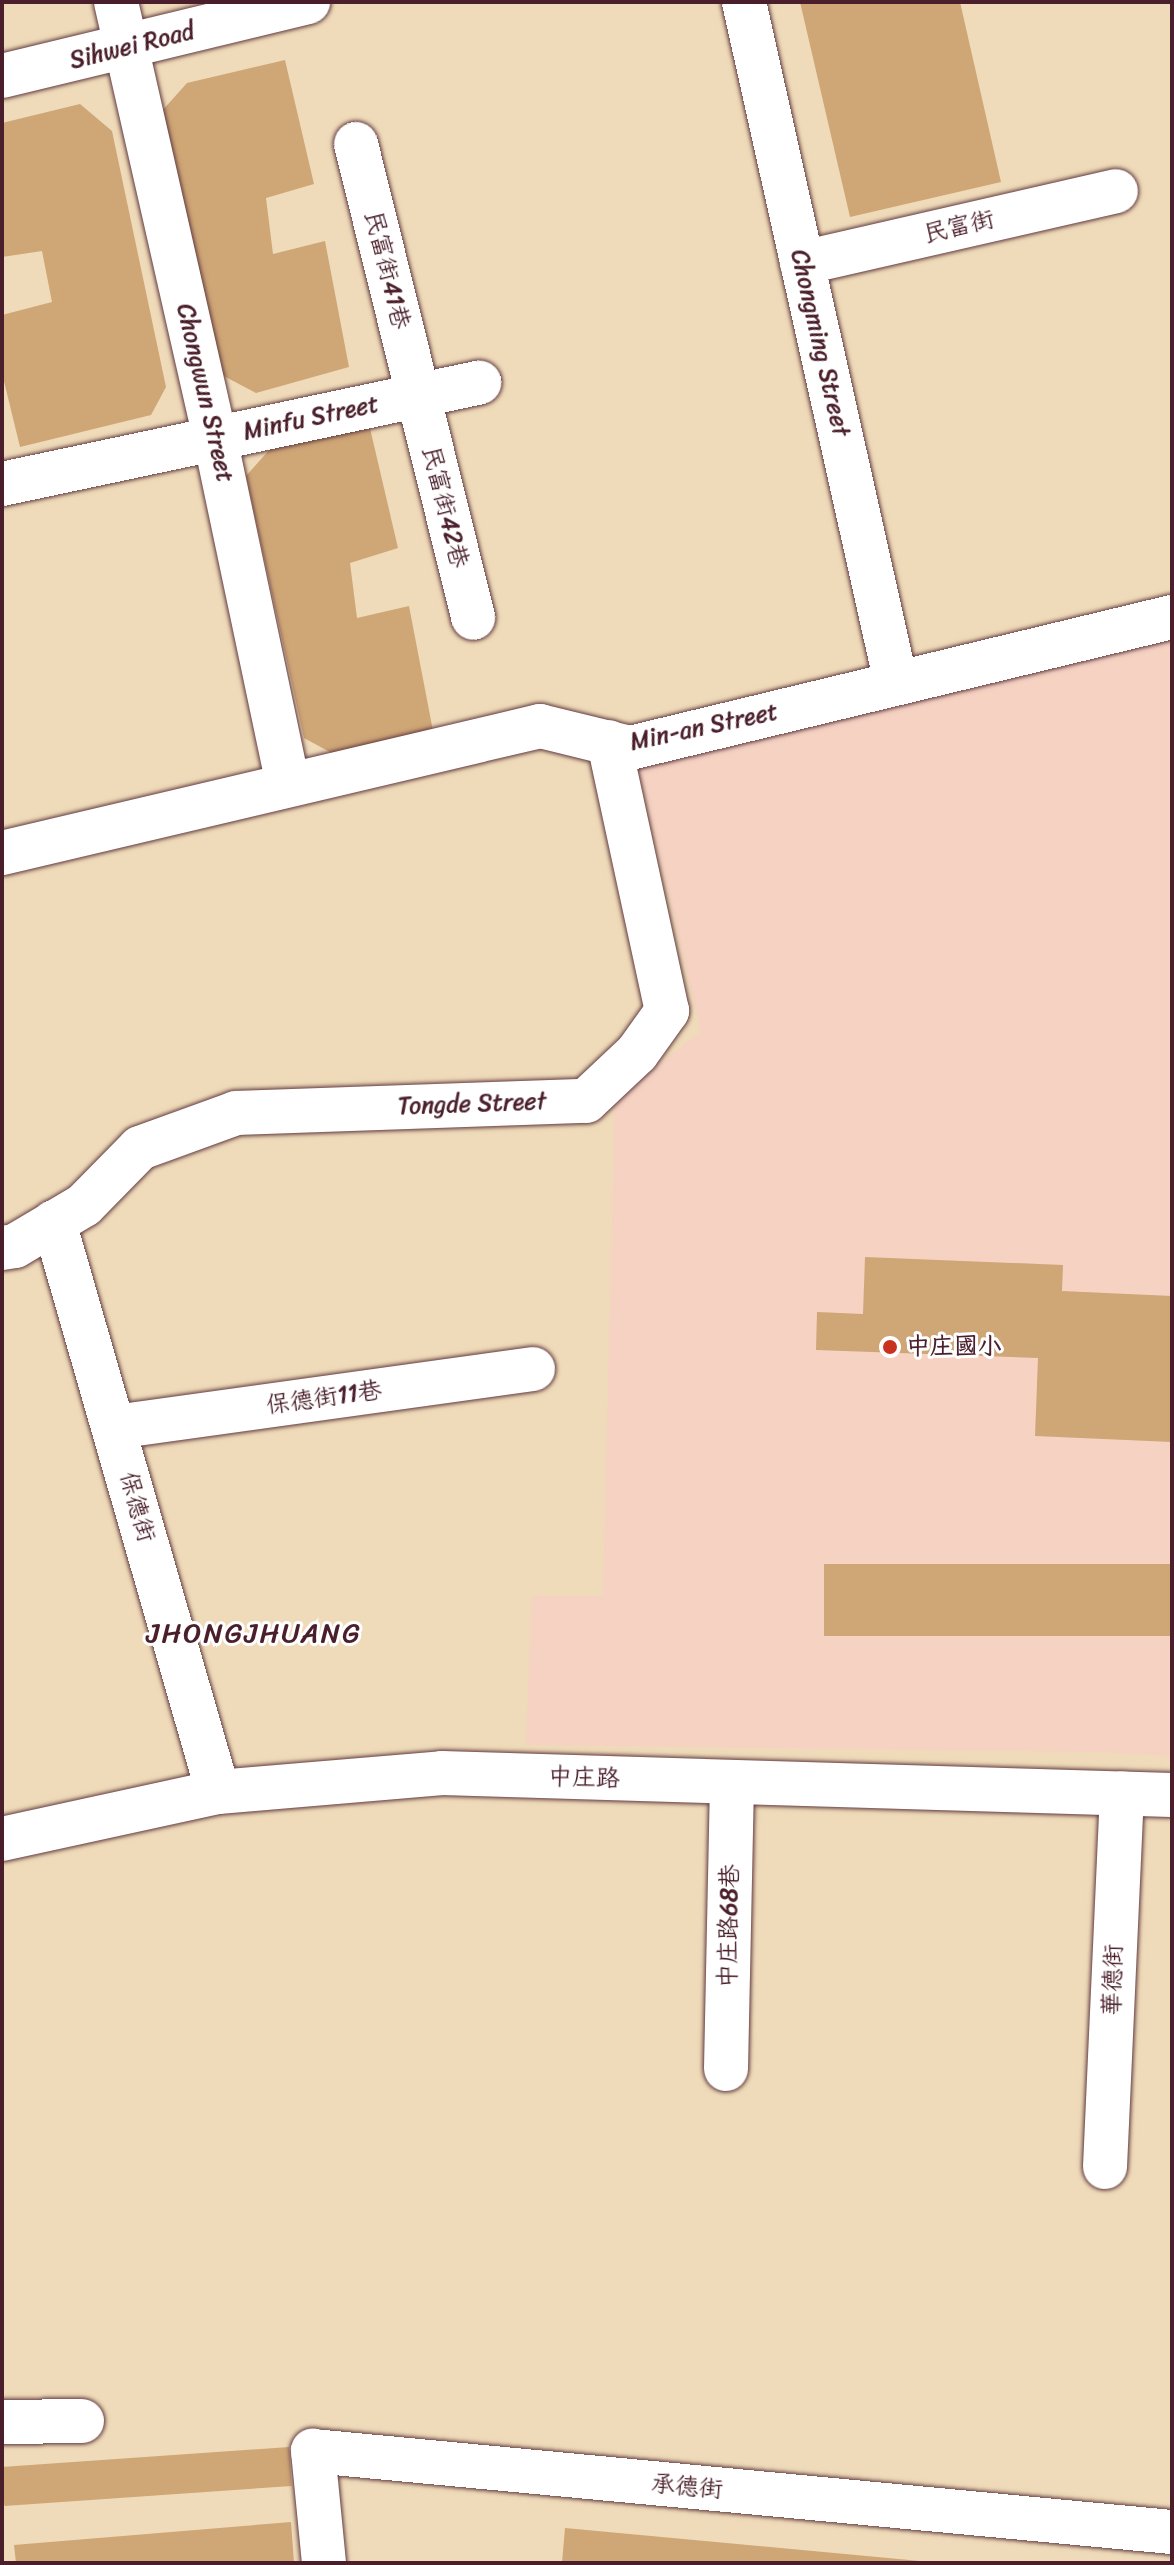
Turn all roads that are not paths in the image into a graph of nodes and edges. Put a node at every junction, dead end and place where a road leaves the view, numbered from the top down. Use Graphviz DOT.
graph roads {
  1 [pos="116,2"];
  2 [pos="308,2"];
  3 [pos="744,2"];
  4 [pos="127,48"];
  5 [pos="2,76"];
  6 [pos="356,144"];
  7 [pos="1116,191"];
  8 [pos="802,263"];
  9 [pos="479,383"];
  10 [pos="418,396"];
  11 [pos="215,438"];
  12 [pos="2,484"];
  13 [pos="1172,617"];
  14 [pos="473,618"];
  15 [pos="896,683"];
  16 [pos="609,742"];
  17 [pos="288,784"];
  18 [pos="2,853"];
  19 [pos="54,1222"];
  20 [pos="2,1248"];
  21 [pos="533,1369"];
  22 [pos="115,1427"];
  23 [pos="732,1783"];
  24 [pos="218,1792"];
  25 [pos="1122,1793"];
  26 [pos="1172,1795"];
  27 [pos="3,1835"];
  28 [pos="726,2069"];
  29 [pos="1105,2167"];
  30 [pos="82,2421"];
  31 [pos="2,2422"];
  32 [pos="1172,2532"];
  33 [pos="1094,2545"];
  34 [pos="324,2563"];
  1 -- 4 [label="street, Chongwun Street"];
  2 -- 4 [label="street, Sihwei Road"];
  3 -- 8 [label="street, Chongming Street"];
  4 -- 5 [label="street, Sihwei Road"];
  4 -- 11 [label="street, Chongwun Street"];
  6 -- 10 [label="street, 民富街41巷"];
  7 -- 8 [label="street, 民富街"];
  8 -- 15 [label="street, Chongming Street"];
  9 -- 10 [label="street, Minfu Street"];
  10 -- 11 [label="street, Minfu Street"];
  10 -- 14 [label="street, 民富街42巷"];
  11 -- 12 [label="street, Minfu Street"];
  11 -- 17 [label="street, Chongwun Street"];
  13 -- 15 [label="street, Min-an Street"];
  15 -- 16 [label="street, Min-an Street"];
  16 -- 17 [label="street, Min-an Street"];
  16 -- 19 [label="street, Tongde Street"];
  17 -- 18 [label="street, Min-an Street"];
  19 -- 20 [label="street, Tongde Street"];
  19 -- 22 [label="street, 保德街"];
  21 -- 22 [label="street, 保德街11巷"];
  22 -- 24 [label="street, 保德街"];
  23 -- 24 [label="street, 中庄路"];
  23 -- 25 [label="street, 中庄路"];
  23 -- 28 [label="street, 中庄路68巷"];
  24 -- 27 [label="street, 中庄路"];
  25 -- 26 [label="street, 中庄路"];
  25 -- 29 [label="street, 華德街"];
  30 -- 31 [label="street"];
  32 -- 33 [label="street, 承德街"];
  33 -- 34 [label="street, 承德街"];
}
